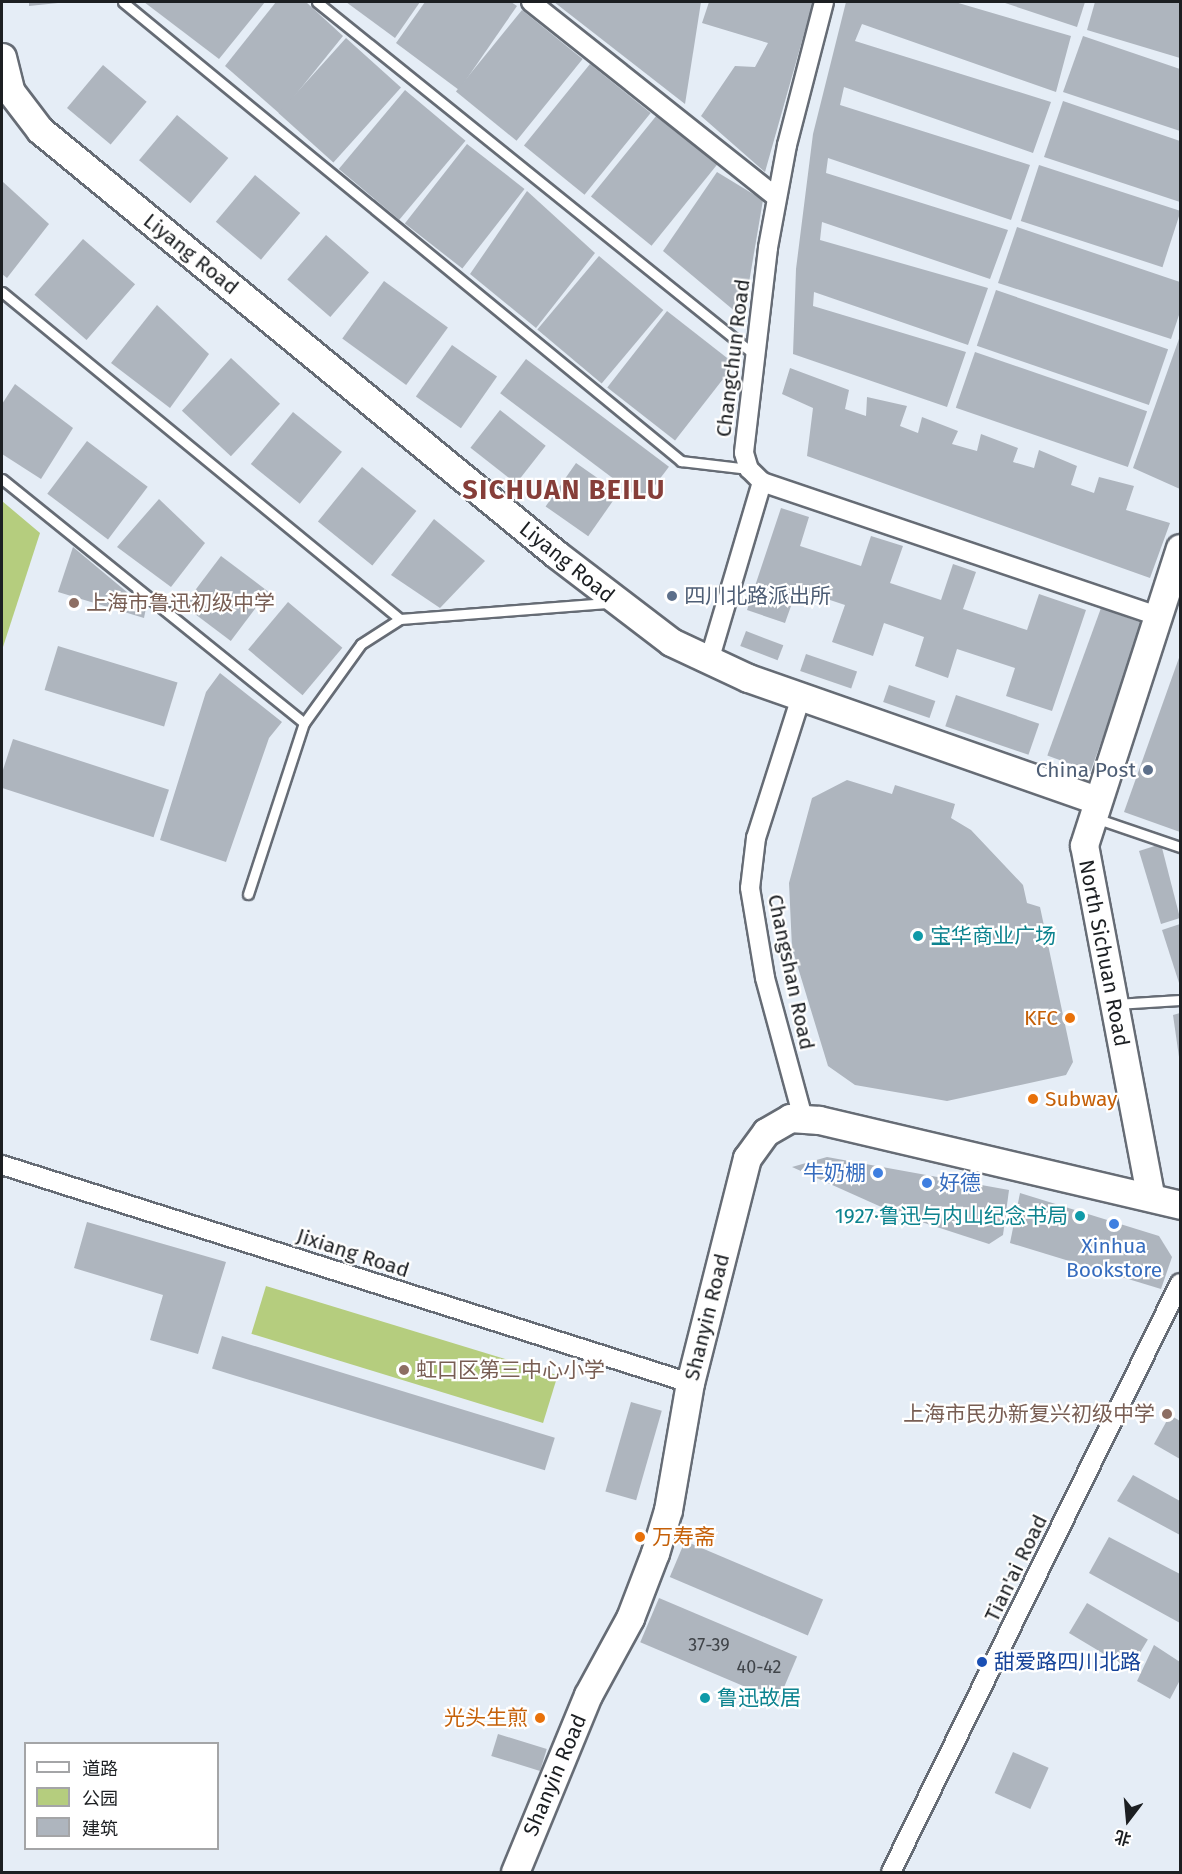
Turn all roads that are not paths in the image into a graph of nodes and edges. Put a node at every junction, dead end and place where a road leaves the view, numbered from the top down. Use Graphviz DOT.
graph roads {
  1 [pos="123,2"];
  2 [pos="317,2"];
  3 [pos="531,2"];
  4 [pos="824,2"];
  5 [pos="2,57"];
  6 [pos="776,197"];
  7 [pos="2,292"];
  8 [pos="756,356"];
  9 [pos="748,469"];
  10 [pos="2,479"];
  11 [pos="762,482"];
  12 [pos="1180,548"];
  13 [pos="617,602"];
  14 [pos="1158,616"];
  15 [pos="400,619"];
  16 [pos="709,661"];
  17 [pos="801,697"];
  18 [pos="304,723"];
  19 [pos="1094,809"];
  20 [pos="1180,847"];
  21 [pos="248,894"];
  22 [pos="1180,1000"];
  23 [pos="1114,1004"];
  24 [pos="803,1118"];
  25 [pos="2,1165"];
  26 [pos="1150,1194"];
  27 [pos="1180,1205"];
  28 [pos="1180,1282"];
  29 [pos="690,1383"];
  30 [pos="514,1872"];
  31 [pos="891,1872"];
  1 -- 9 [label="lane"];
  2 -- 8 [label="lane"];
  3 -- 6 [label="street"];
  4 -- 6 [label="street, Changchun Road"];
  5 -- 13 [label="street, Liyang Road"];
  6 -- 8 [label="street, Changchun Road"];
  7 -- 15 [label="lane"];
  8 -- 9 [label="street, Changchun Road"];
  9 -- 11 [label="street"];
  10 -- 18 [label="lane"];
  11 -- 14 [label="street"];
  11 -- 16 [label="street"];
  12 -- 14 [label="street, North Sichuan Road"];
  13 -- 15 [label="lane"];
  13 -- 16 [label="street, Liyang Road"];
  14 -- 19 [label="street, North Sichuan Road"];
  15 -- 18 [label="lane"];
  16 -- 17 [label="street, Liyang Road"];
  17 -- 19 [label="street, Liyang Road"];
  17 -- 24 [label="street, Changshan Road"];
  18 -- 21 [label="lane"];
  19 -- 20 [label="lane"];
  19 -- 23 [label="street, North Sichuan Road"];
  22 -- 23 [label="lane"];
  23 -- 26 [label="street, North Sichuan Road"];
  24 -- 26 [label="street, Shanyin Road"];
  24 -- 29 [label="street, Shanyin Road"];
  25 -- 29 [label="street, Jixiang Road"];
  26 -- 27 [label="street"];
  28 -- 31 [label="street, Tian'ai Road"];
  29 -- 30 [label="street, Shanyin Road"];
}
